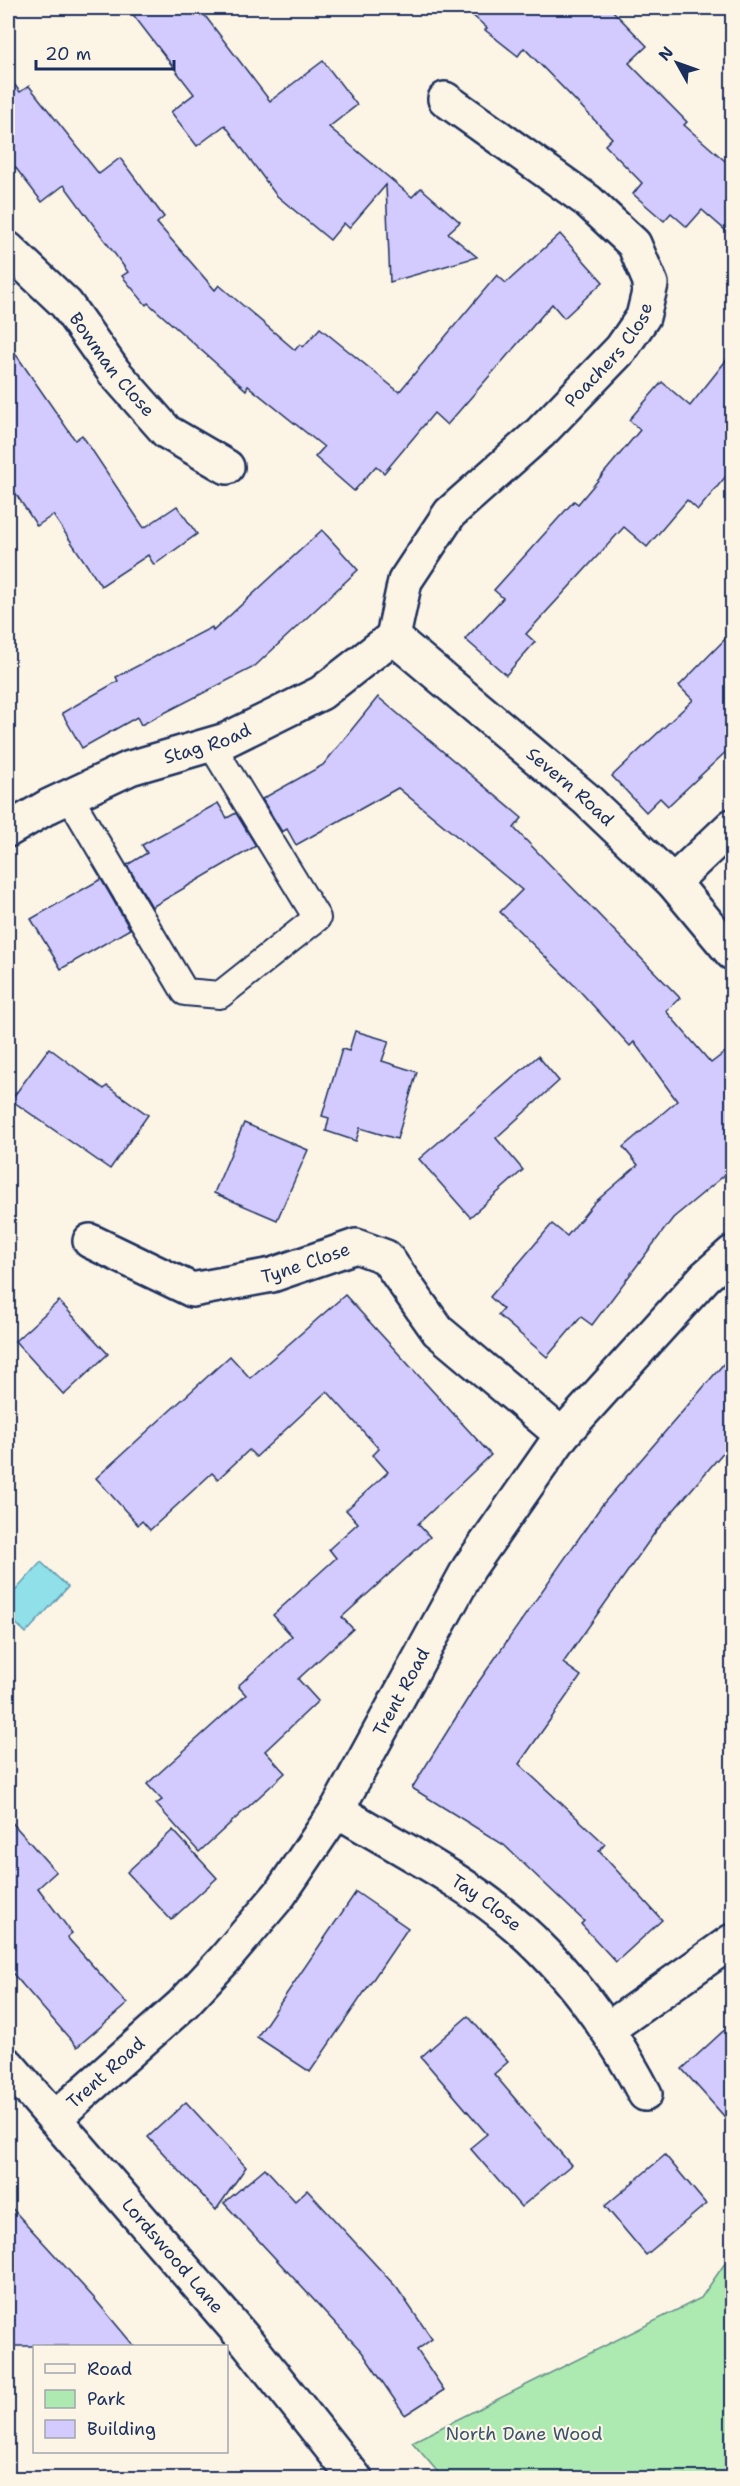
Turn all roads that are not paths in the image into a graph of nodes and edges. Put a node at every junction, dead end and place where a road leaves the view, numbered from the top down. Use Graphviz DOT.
graph roads {
  1 [pos="445,99"];
  2 [pos="8,249"];
  3 [pos="227,467"];
  4 [pos="393,637"];
  5 [pos="212,744"];
  6 [pos="69,796"];
  7 [pos="732,826"];
  8 [pos="8,830"];
  9 [pos="673,882"];
  10 [pos="732,953"];
  11 [pos="90,1241"];
  12 [pos="732,1253"];
  13 [pos="562,1435"];
  14 [pos="337,1810"];
  15 [pos="732,1941"];
  16 [pos="608,2030"];
  17 [pos="8,2065"];
  18 [pos="645,2094"];
  19 [pos="55,2118"];
  20 [pos="355,2478"];
  1 -- 4 [label="street, Poachers Close"];
  2 -- 3 [label="street, Bowman Close"];
  4 -- 5 [label="street, Stag Road"];
  4 -- 9 [label="street, Severn Road"];
  5 -- 6 [label="street, Stag Road"];
  5 -- 6 [label="lane"];
  6 -- 8 [label="street, Stag Road"];
  7 -- 9 [label="street"];
  9 -- 10 [label="street, Severn Road"];
  11 -- 13 [label="street, Tyne Close"];
  12 -- 13 [label="street, Trent Road"];
  13 -- 14 [label="street, Trent Road"];
  14 -- 16 [label="street, Tay Close"];
  14 -- 19 [label="street, Trent Road"];
  15 -- 16 [label="street"];
  16 -- 18 [label="street, Tay Close"];
  17 -- 19 [label="street, Lordswood Lane"];
  19 -- 20 [label="street, Lordswood Lane"];
}
